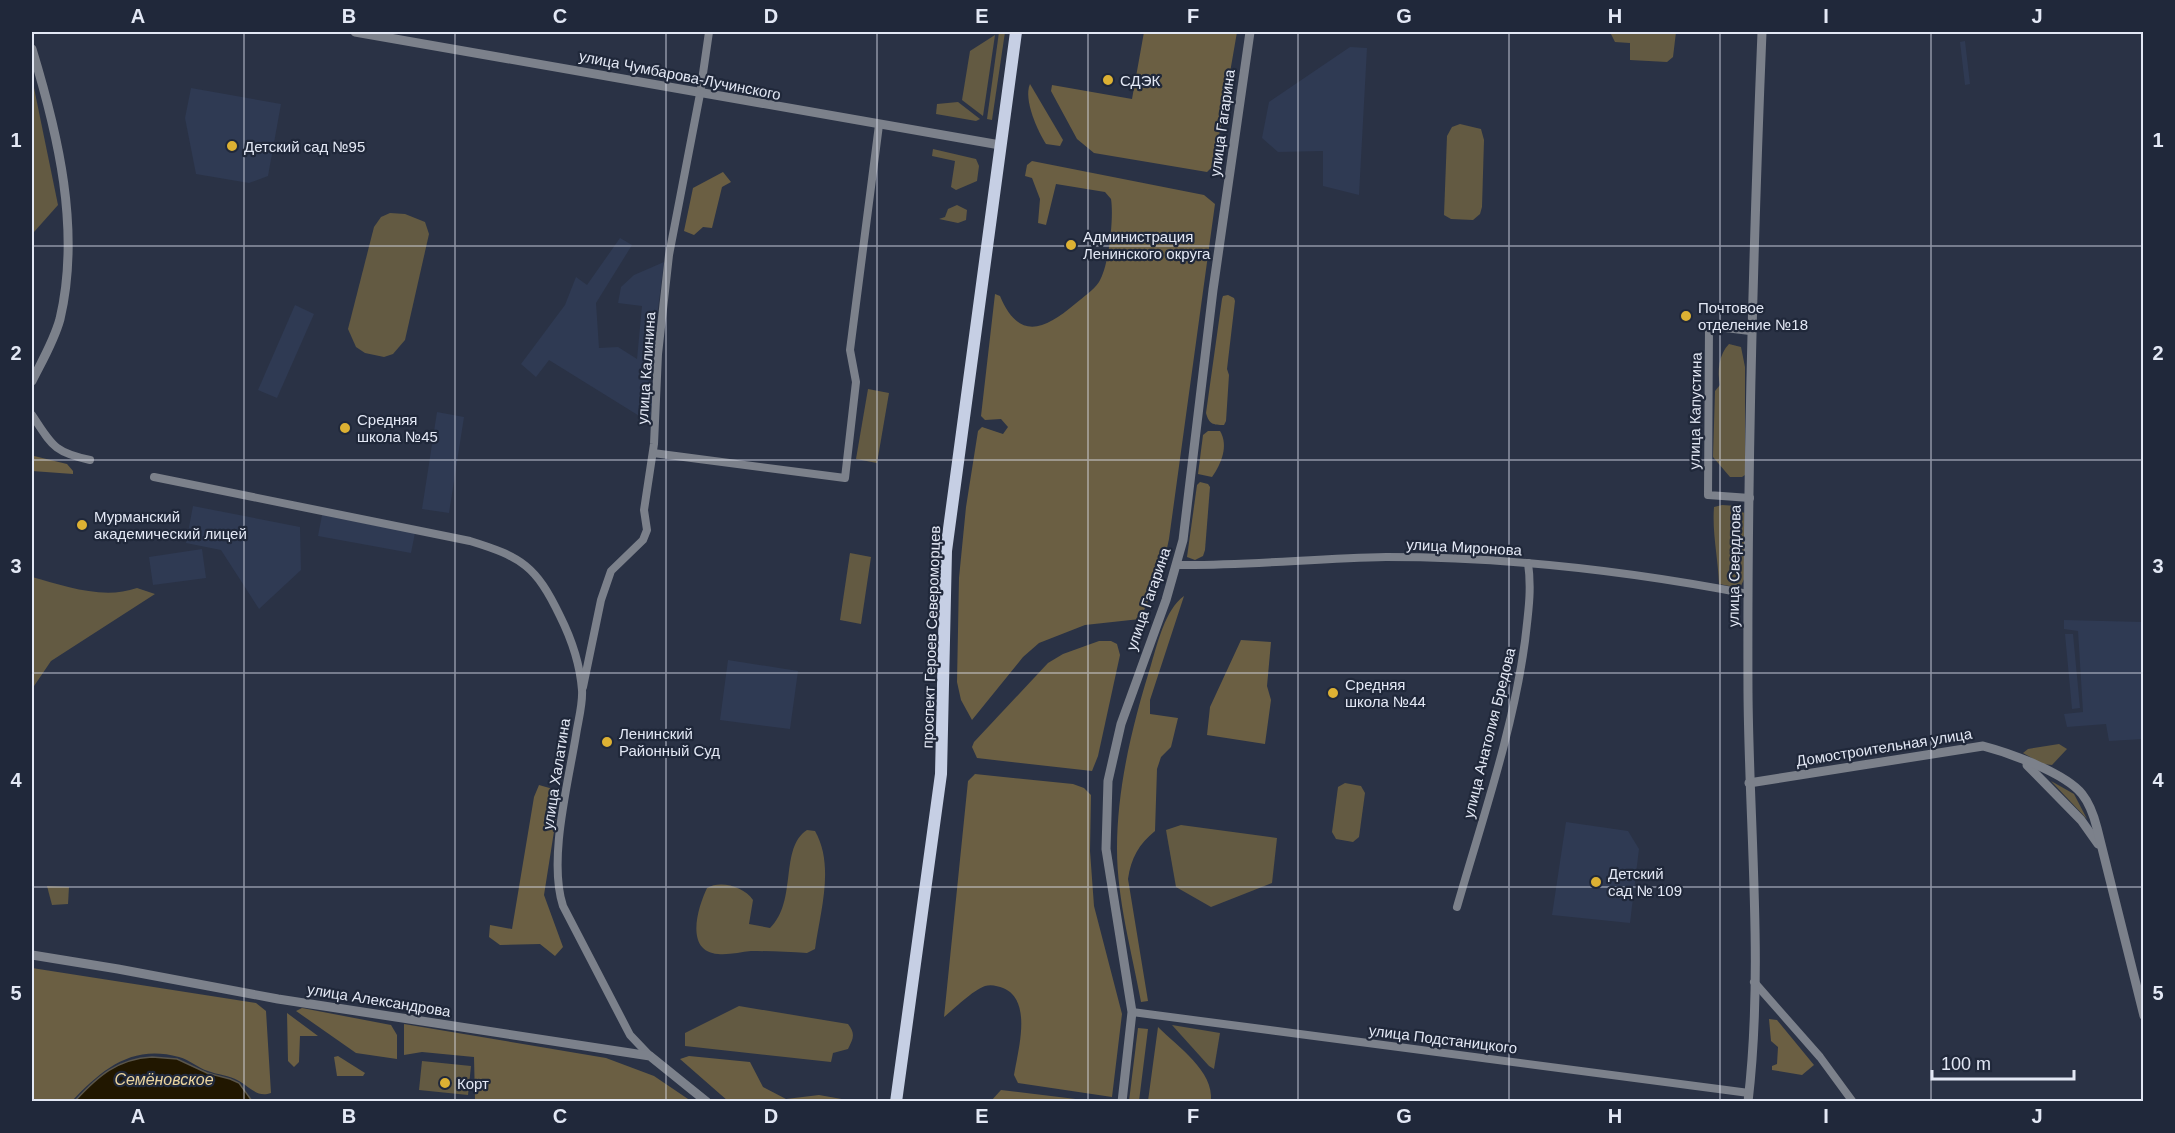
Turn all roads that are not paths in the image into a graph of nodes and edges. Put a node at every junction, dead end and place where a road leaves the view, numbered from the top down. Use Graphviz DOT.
graph roads {
  1 [pos="356,32"];
  2 [pos="709,32"];
  3 [pos="1016,32"];
  4 [pos="1250,32"];
  5 [pos="1762,32"];
  6 [pos="32,50"];
  7 [pos="700,94"];
  8 [pos="879,125"];
  9 [pos="1000,146"];
  10 [pos="1750,331"];
  11 [pos="32,381"];
  12 [pos="32,415"];
  13 [pos="653,453"];
  14 [pos="90,460"];
  15 [pos="154,477"];
  16 [pos="1750,498"];
  17 [pos="1528,564"];
  18 [pos="1177,565"];
  19 [pos="1748,594"];
  20 [pos="582,691"];
  21 [pos="2021,760"];
  22 [pos="1749,783"];
  23 [pos="2101,848"];
  24 [pos="1457,907"];
  25 [pos="32,955"];
  26 [pos="1754,982"];
  27 [pos="1132,1012"];
  28 [pos="2144,1016"];
  29 [pos="650,1056"];
  30 [pos="1749,1097"];
  31 [pos="707,1101"];
  32 [pos="896,1101"];
  33 [pos="1122,1101"];
  34 [pos="1853,1101"];
  1 -- 7 [label="street, улица Чумбарова-Лучинского"];
  2 -- 7 [label="street, улица Калинина"];
  3 -- 9 [label="main road, проспект Героев Североморцев"];
  4 -- 18 [label="street, улица Гагарина"];
  5 -- 10 [label="street, улица Свердлова"];
  6 -- 11 [label="street"];
  7 -- 8 [label="street, улица Чумбарова-Лучинского"];
  7 -- 13 [label="street, улица Калинина"];
  8 -- 9 [label="street, улица Чумбарова-Лучинского"];
  8 -- 13 [label="street"];
  9 -- 32 [label="main road, проспект Героев Североморцев"];
  10 -- 16 [label="street, улица Свердлова"];
  10 -- 16 [label="street, улица Капустина"];
  12 -- 14 [label="street"];
  13 -- 20 [label="street, улица Калинина"];
  15 -- 20 [label="street, улица Халатина"];
  16 -- 19 [label="street, улица Свердлова"];
  17 -- 18 [label="street, улица Миронова"];
  17 -- 19 [label="street, улица Миронова"];
  17 -- 24 [label="street, улица Анатолия Бредова"];
  18 -- 27 [label="street, улица Гагарина"];
  19 -- 22 [label="street, улица Свердлова"];
  20 -- 29 [label="street, улица Халатина"];
  21 -- 22 [label="street, Домостроительная улица"];
  21 -- 23 [label="street, Домостроительная улица"];
  21 -- 23 [label="street, Домостроительная улица"];
  22 -- 26 [label="street, улица Свердлова"];
  23 -- 28 [label="street, Домостроительная улица"];
  25 -- 29 [label="street, улица Александрова"];
  26 -- 30 [label="street, улица Свердлова"];
  26 -- 34 [label="street"];
  27 -- 30 [label="street, улица Подстаницкого"];
  27 -- 33 [label="street, улица Гагарина"];
  29 -- 31 [label="street, улица Александрова"];
}
